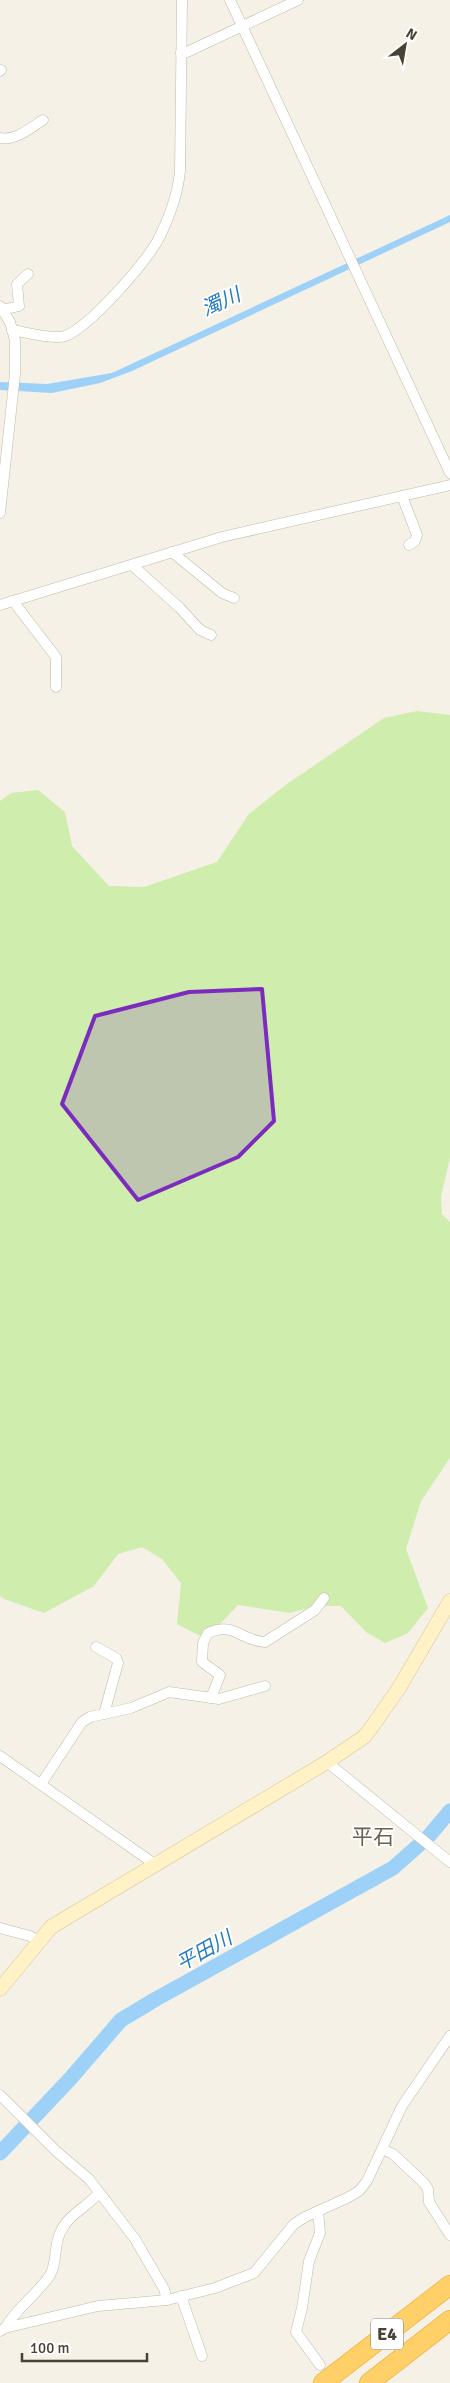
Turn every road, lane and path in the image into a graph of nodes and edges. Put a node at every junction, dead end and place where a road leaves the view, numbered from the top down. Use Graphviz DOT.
graph roads {
  1 [pos="182,0"];
  2 [pos="230,0"];
  3 [pos="298,0"];
  4 [pos="242,26"];
  5 [pos="181,53"];
  6 [pos="43,120"];
  7 [pos="0,138"];
  8 [pos="28,274"];
  9 [pos="1,308"];
  10 [pos="12,330"];
  11 [pos="450,474"];
  12 [pos="450,485"];
  13 [pos="402,496"];
  14 [pos="0,513"];
  15 [pos="409,545"];
  16 [pos="172,552"];
  17 [pos="132,564"];
  18 [pos="234,598"];
  19 [pos="14,601"];
  20 [pos="0,605"];
  21 [pos="211,635"];
  22 [pos="56,687"];
  23 [pos="324,1598"];
  24 [pos="450,1602"];
  25 [pos="96,1647"];
  26 [pos="265,1686"];
  27 [pos="211,1698"];
  28 [pos="104,1714"];
  29 [pos="0,1756"];
  30 [pos="327,1762"];
  31 [pos="41,1784"];
  32 [pos="450,1862"];
  33 [pos="156,1864"];
  34 [pos="0,1928"];
  35 [pos="39,1940"];
  36 [pos="0,1989"];
  37 [pos="450,2036"];
  38 [pos="0,2095"];
  39 [pos="382,2149"];
  40 [pos="99,2193"];
  41 [pos="318,2212"];
  42 [pos="450,2235"];
  43 [pos="450,2285"];
  44 [pos="181,2296"];
  45 [pos="167,2300"];
  46 [pos="450,2320"];
  47 [pos="3,2329"];
  48 [pos="202,2356"];
  49 [pos="321,2374"];
  50 [pos="369,2383"];
  1 -- 5 [label="street"];
  2 -- 4 [label="street"];
  3 -- 4 [label="street"];
  4 -- 5 [label="street"];
  4 -- 11 [label="street"];
  5 -- 10 [label="street"];
  6 -- 7 [label="street"];
  8 -- 9 [label="street"];
  9 -- 10 [label="street"];
  10 -- 14 [label="street"];
  12 -- 13 [label="street"];
  13 -- 15 [label="street"];
  13 -- 16 [label="street"];
  16 -- 17 [label="street"];
  16 -- 18 [label="street"];
  17 -- 19 [label="street"];
  17 -- 21 [label="street"];
  19 -- 20 [label="street"];
  19 -- 22 [label="street"];
  23 -- 27 [label="street"];
  24 -- 30 [label="street"];
  25 -- 28 [label="street"];
  26 -- 27 [label="street"];
  27 -- 28 [label="street"];
  28 -- 31 [label="street"];
  29 -- 31 [label="street"];
  30 -- 32 [label="street"];
  30 -- 33 [label="street"];
  31 -- 33 [label="street"];
  33 -- 35 [label="street"];
  34 -- 35 [label="street"];
  35 -- 36 [label="street"];
  37 -- 39 [label="street"];
  38 -- 40 [label="street"];
  39 -- 41 [label="street"];
  39 -- 42 [label="street"];
  40 -- 45 [label="street"];
  40 -- 47 [label="street"];
  41 -- 44 [label="street"];
  41 -- 49 [label="street"];
  43 -- 49 [label="highway, E4"];
  44 -- 45 [label="street"];
  44 -- 48 [label="street"];
  45 -- 47 [label="street"];
  46 -- 50 [label="highway, E4"];
}
